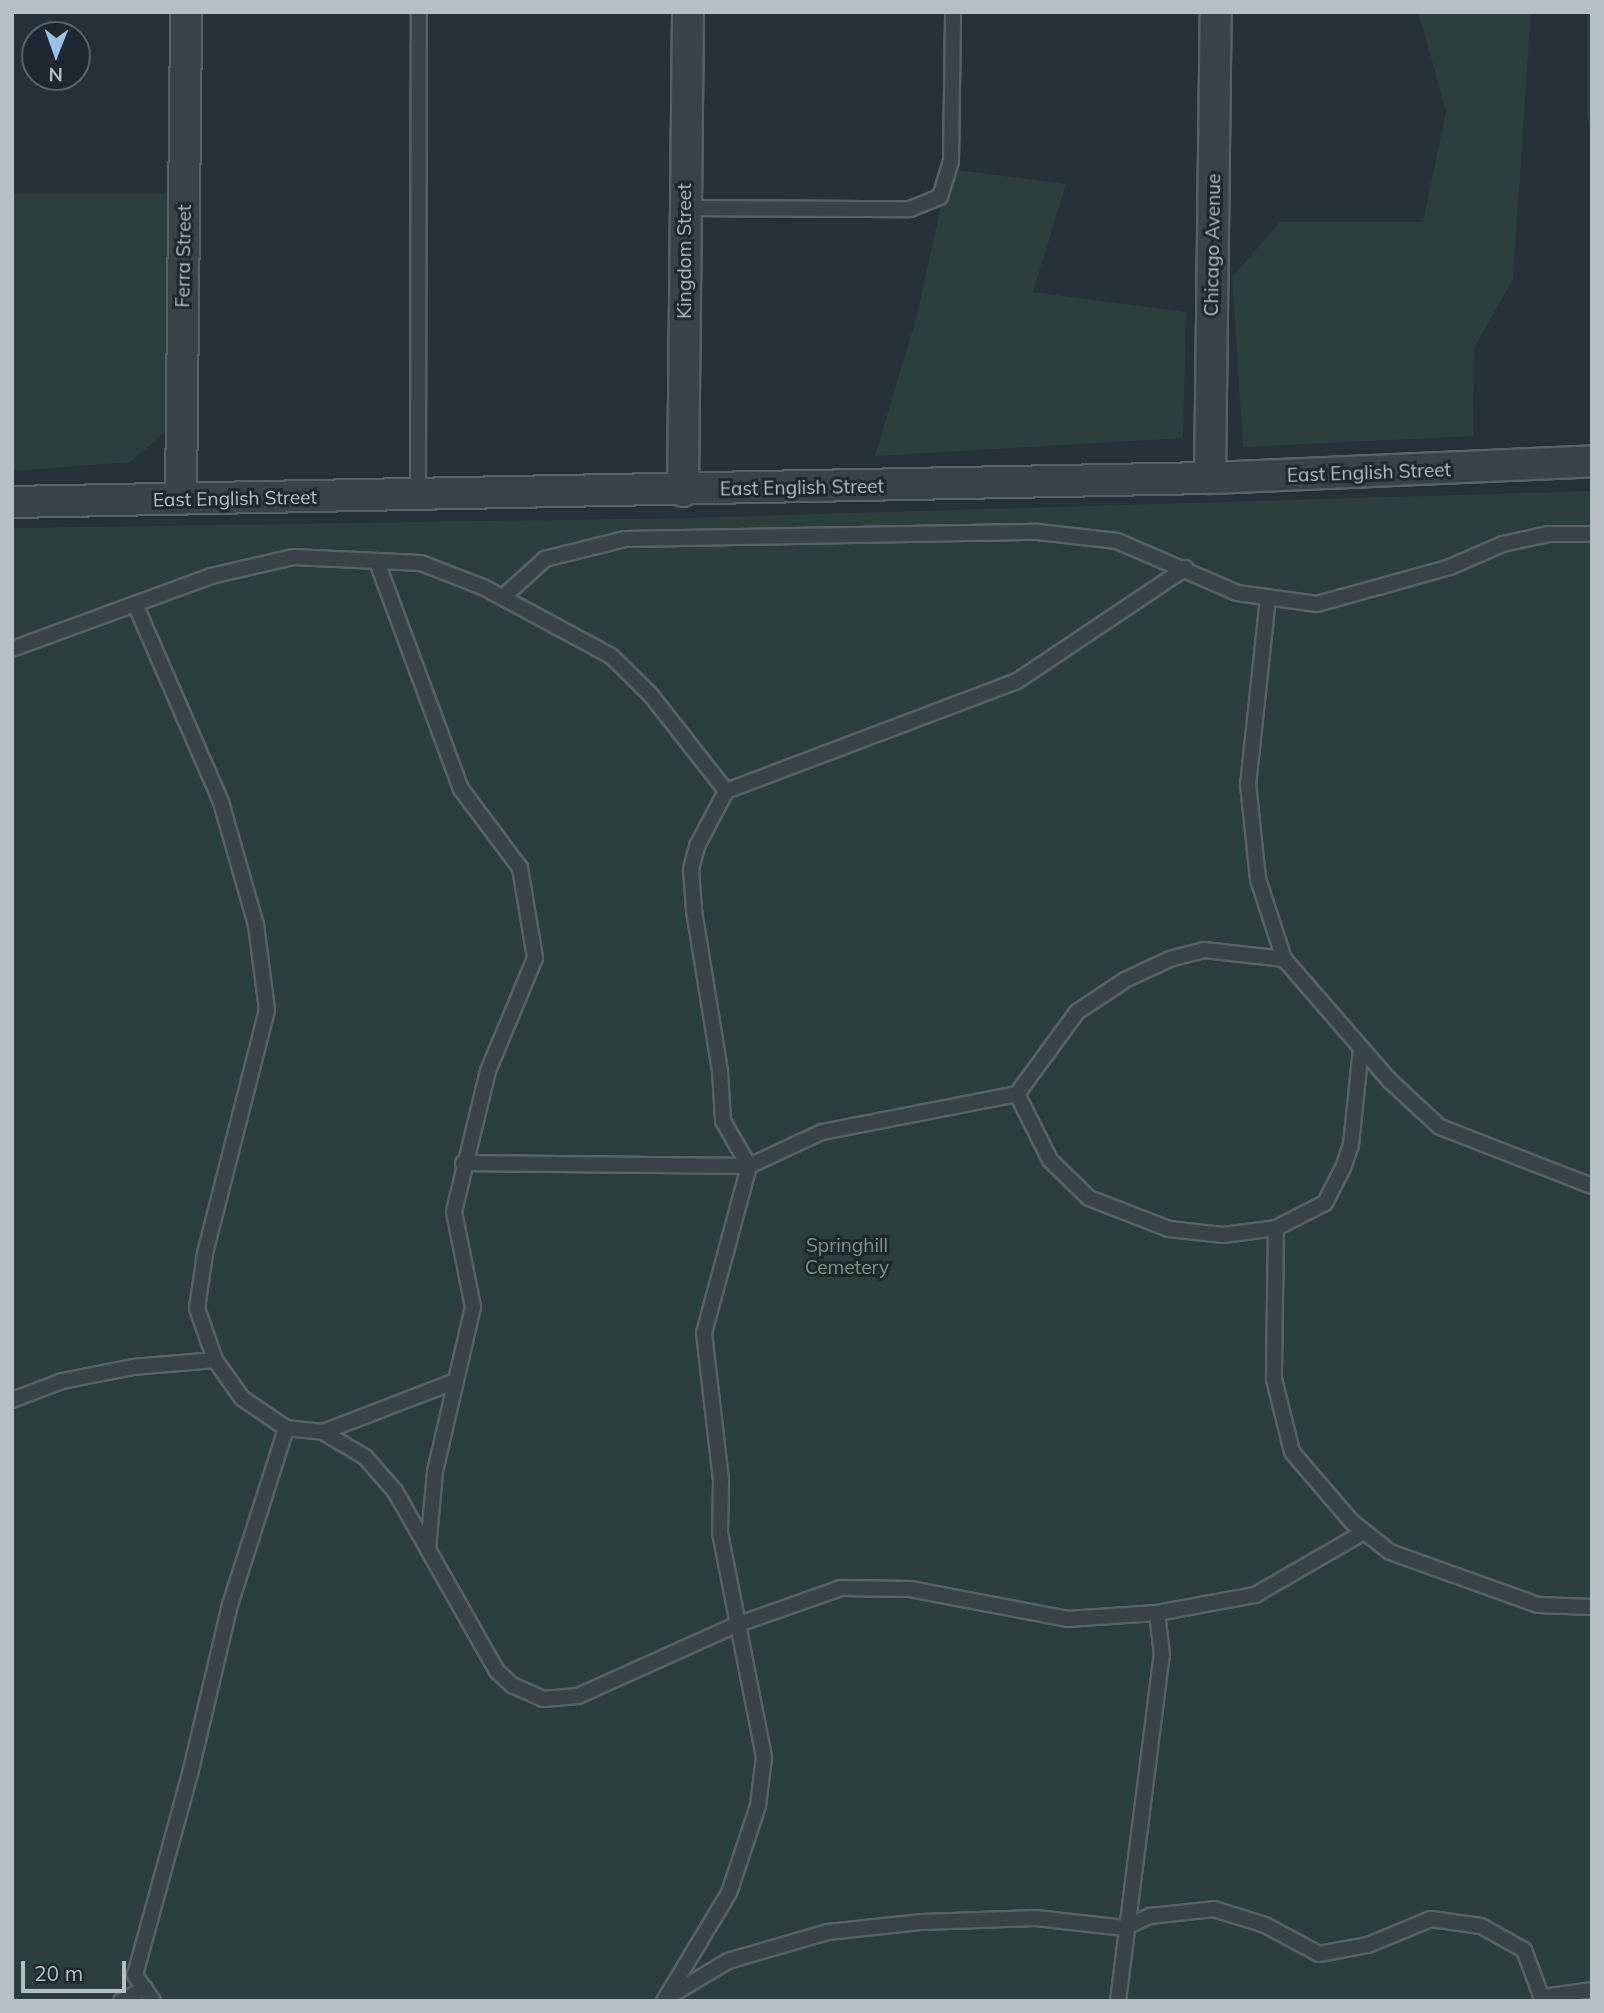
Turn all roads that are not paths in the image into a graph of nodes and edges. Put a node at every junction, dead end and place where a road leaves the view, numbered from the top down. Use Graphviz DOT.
graph roads {
  1 [pos="186,12"];
  2 [pos="419,12"];
  3 [pos="688,12"];
  4 [pos="953,12"];
  5 [pos="1216,12"];
  6 [pos="685,208"];
  7 [pos="1592,461"];
  8 [pos="1210,478"];
  9 [pos="683,491"];
  10 [pos="418,495"];
  11 [pos="181,499"];
  12 [pos="12,502"];
  13 [pos="1592,534"];
  14 [pos="377,562"];
  15 [pos="1186,568"];
  16 [pos="503,597"];
  17 [pos="1268,598"];
  18 [pos="135,604"];
  19 [pos="12,649"];
  20 [pos="726,791"];
  21 [pos="1284,959"];
  22 [pos="1361,1049"];
  23 [pos="1017,1094"];
  24 [pos="463,1163"];
  25 [pos="748,1166"];
  26 [pos="1592,1186"];
  27 [pos="1276,1228"];
  28 [pos="215,1360"];
  29 [pos="456,1381"];
  30 [pos="12,1400"];
  31 [pos="286,1428"];
  32 [pos="323,1432"];
  33 [pos="1364,1532"];
  34 [pos="428,1549"];
  35 [pos="1592,1607"];
  36 [pos="1157,1613"];
  37 [pos="736,1625"];
  38 [pos="1124,1928"];
  39 [pos="1592,1990"];
  40 [pos="149,1995"];
  41 [pos="665,1999"];
  42 [pos="1543,1999"];
  43 [pos="121,2001"];
  44 [pos="1118,2001"];
  1 -- 11 [label="street, Ferra Street"];
  2 -- 10 [label="lane"];
  3 -- 6 [label="street, Kingdom Street"];
  4 -- 6 [label="lane"];
  5 -- 8 [label="street, Chicago Avenue"];
  6 -- 9 [label="street, Kingdom Street"];
  7 -- 8 [label="street, East English Street"];
  8 -- 9 [label="street, East English Street"];
  9 -- 10 [label="street, East English Street"];
  10 -- 11 [label="street, East English Street"];
  11 -- 12 [label="street, East English Street"];
  13 -- 17 [label="lane"];
  14 -- 16 [label="lane"];
  14 -- 18 [label="lane"];
  14 -- 24 [label="lane"];
  15 -- 16 [label="lane"];
  15 -- 17 [label="lane"];
  15 -- 20 [label="lane"];
  16 -- 20 [label="lane"];
  17 -- 21 [label="lane"];
  18 -- 19 [label="lane"];
  18 -- 28 [label="lane"];
  20 -- 25 [label="lane"];
  21 -- 22 [label="lane"];
  21 -- 23 [label="lane"];
  22 -- 26 [label="lane"];
  22 -- 27 [label="lane"];
  23 -- 25 [label="lane"];
  23 -- 27 [label="lane"];
  24 -- 25 [label="lane"];
  24 -- 29 [label="lane"];
  25 -- 37 [label="lane"];
  27 -- 33 [label="lane"];
  28 -- 30 [label="lane"];
  28 -- 31 [label="lane"];
  29 -- 32 [label="lane"];
  29 -- 34 [label="lane"];
  31 -- 32 [label="lane"];
  31 -- 40 [label="lane"];
  32 -- 34 [label="lane"];
  33 -- 35 [label="lane"];
  33 -- 36 [label="lane"];
  34 -- 37 [label="lane"];
  36 -- 37 [label="lane"];
  36 -- 38 [label="lane"];
  37 -- 41 [label="lane"];
  38 -- 41 [label="lane"];
  38 -- 42 [label="lane"];
  38 -- 44 [label="lane"];
  39 -- 42 [label="lane"];
  40 -- 43 [label="lane"];
}
